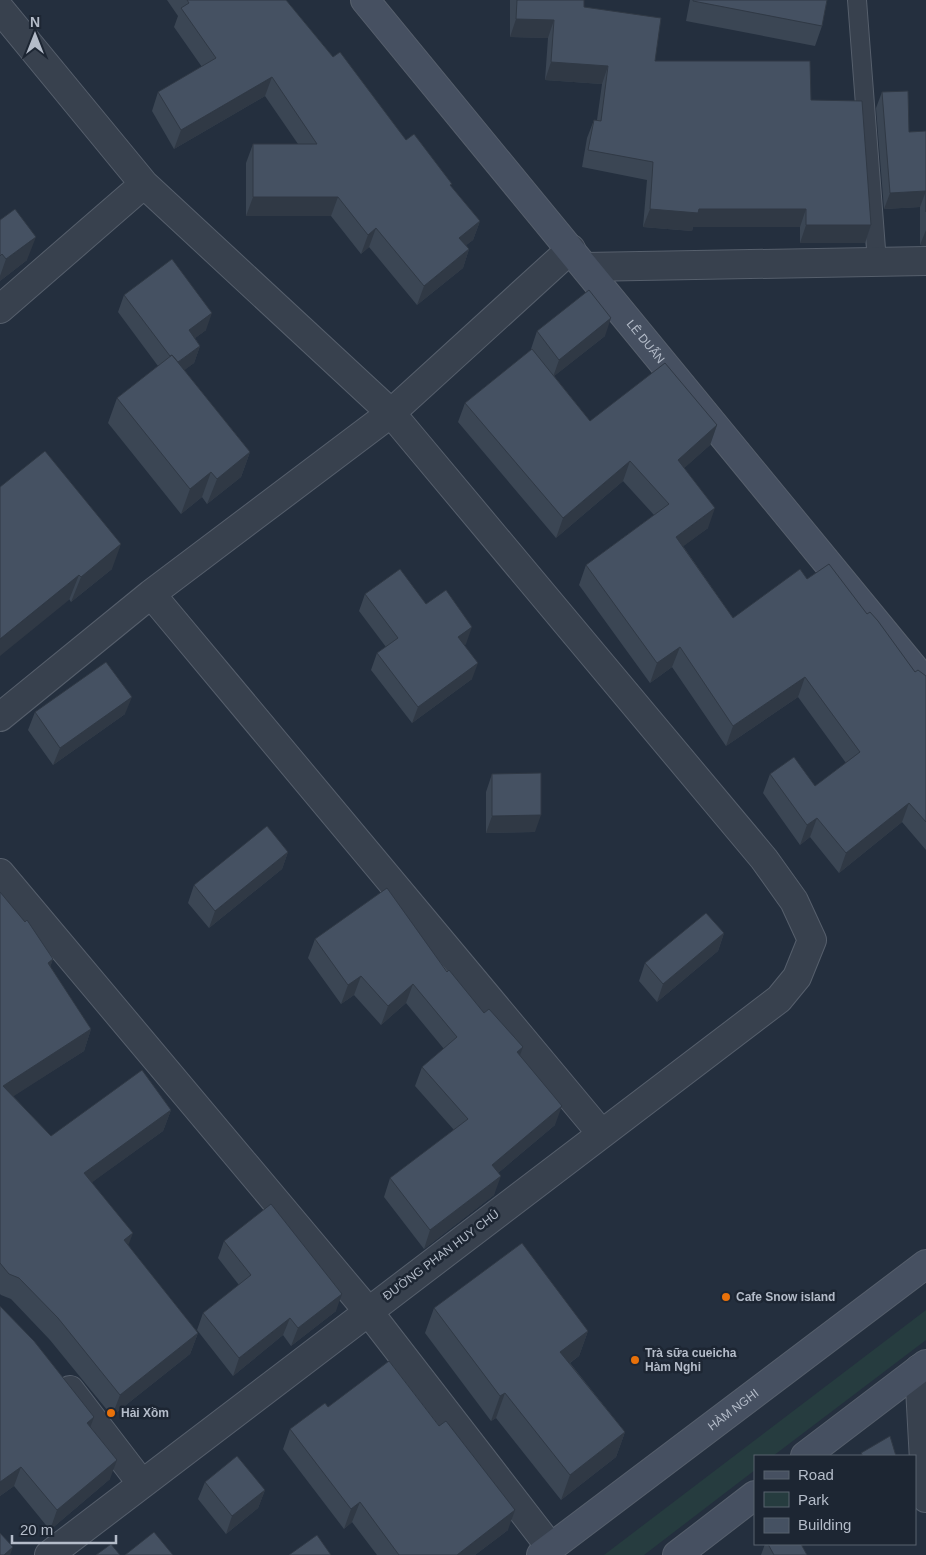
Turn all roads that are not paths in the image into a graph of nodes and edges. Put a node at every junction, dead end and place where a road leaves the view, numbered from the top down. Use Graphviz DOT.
graph roads {
  1 [pos="366,0"];
  2 [pos="857,0"];
  3 [pos="0,9"];
  4 [pos="144,184"];
  5 [pos="578,258"];
  6 [pos="926,261"];
  7 [pos="877,262"];
  8 [pos="0,309"];
  9 [pos="391,413"];
  10 [pos="151,594"];
  11 [pos="926,683"];
  12 [pos="0,717"];
  13 [pos="0,873"];
  14 [pos="601,1133"];
  15 [pos="926,1264"];
  16 [pos="368,1311"];
  17 [pos="922,1367"];
  18 [pos="57,1374"];
  19 [pos="806,1455"];
  20 [pos="142,1484"];
  21 [pos="754,1496"];
  22 [pos="926,1498"];
  23 [pos="546,1552"];
  24 [pos="49,1555"];
  25 [pos="676,1555"];
  1 -- 5 [label="main road, LÊ DUẨN"];
  2 -- 7 [label="lane"];
  3 -- 4 [label="street"];
  4 -- 8 [label="street"];
  4 -- 9 [label="street"];
  5 -- 7 [label="street"];
  5 -- 9 [label="street"];
  5 -- 11 [label="main road, LÊ DUẨN"];
  6 -- 7 [label="street"];
  9 -- 10 [label="street"];
  9 -- 14 [label="street, ĐƯỜNG PHAN HUY CHÚ"];
  10 -- 12 [label="street"];
  10 -- 14 [label="street"];
  13 -- 16 [label="street"];
  14 -- 16 [label="street, ĐƯỜNG PHAN HUY CHÚ"];
  15 -- 23 [label="main road, HÀM NGHI"];
  16 -- 20 [label="street, ĐƯỜNG PHAN HUY CHÚ"];
  16 -- 23 [label="street"];
  17 -- 19 [label="main road"];
  17 -- 22 [label="street"];
  18 -- 20 [label="street"];
  20 -- 24 [label="street, ĐƯỜNG PHAN HUY CHÚ"];
  21 -- 25 [label="main road"];
}
